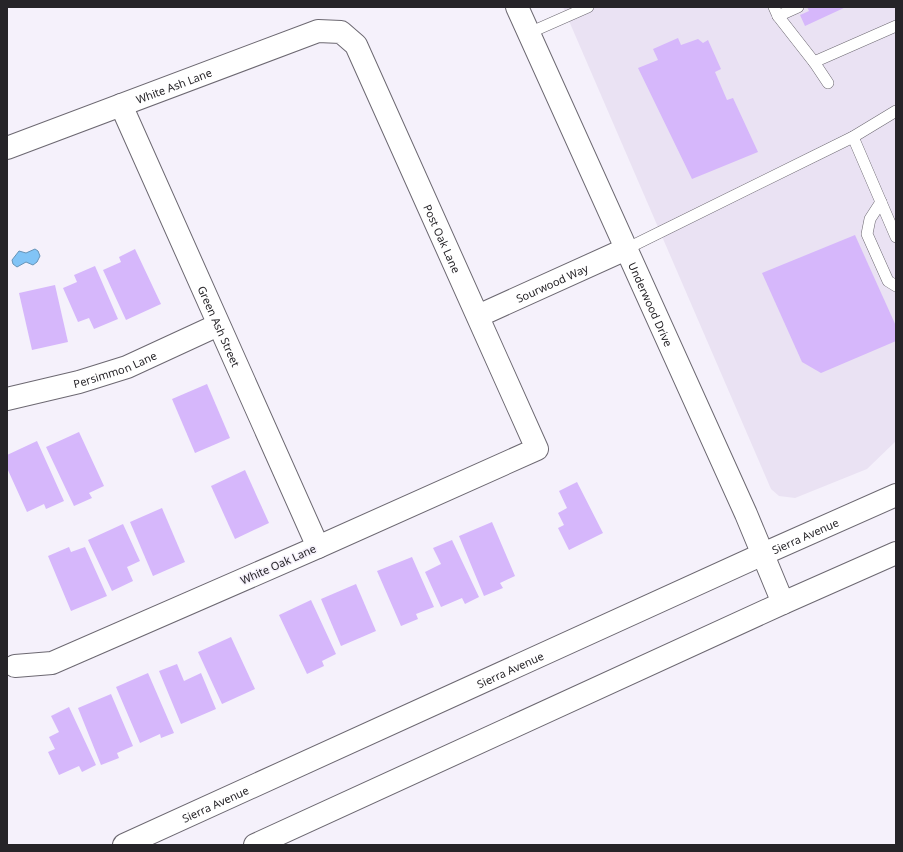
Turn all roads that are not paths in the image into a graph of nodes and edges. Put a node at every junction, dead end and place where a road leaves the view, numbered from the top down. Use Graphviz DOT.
graph roads {
  1 [pos="517,7"];
  2 [pos="588,7"];
  3 [pos="798,7"];
  4 [pos="776,11"];
  5 [pos="896,26"];
  6 [pos="341,32"];
  7 [pos="529,33"];
  8 [pos="814,62"];
  9 [pos="828,83"];
  10 [pos="121,105"];
  11 [pos="896,111"];
  12 [pos="853,137"];
  13 [pos="7,148"];
  14 [pos="881,202"];
  15 [pos="896,237"];
  16 [pos="626,249"];
  17 [pos="896,286"];
  18 [pos="478,316"];
  19 [pos="218,325"];
  20 [pos="7,398"];
  21 [pos="537,449"];
  22 [pos="896,495"];
  23 [pos="318,547"];
  24 [pos="896,553"];
  25 [pos="763,554"];
  26 [pos="783,603"];
  27 [pos="15,666"];
  28 [pos="124,845"];
  29 [pos="255,845"];
  1 -- 7 [label="street, Underwood Drive"];
  2 -- 7 [label="lane"];
  3 -- 4 [label="lane"];
  4 -- 8 [label="lane"];
  5 -- 8 [label="lane"];
  6 -- 10 [label="street, White Ash Lane"];
  6 -- 18 [label="street, Post Oak Lane"];
  7 -- 16 [label="street, Underwood Drive"];
  8 -- 9 [label="lane"];
  10 -- 13 [label="street, White Ash Lane"];
  10 -- 19 [label="street, Green Ash Street"];
  11 -- 12 [label="lane"];
  12 -- 14 [label="lane"];
  12 -- 16 [label="lane"];
  14 -- 15 [label="lane"];
  14 -- 17 [label="lane"];
  16 -- 18 [label="street, Sourwood Way"];
  16 -- 25 [label="street, Underwood Drive"];
  18 -- 21 [label="street, Post Oak Lane"];
  19 -- 20 [label="street, Persimmon Lane"];
  19 -- 23 [label="street, Green Ash Street"];
  21 -- 23 [label="street, White Oak Lane"];
  22 -- 25 [label="street, Sierra Avenue"];
  23 -- 27 [label="street, White Oak Lane"];
  24 -- 26 [label="street"];
  25 -- 26 [label="street, Underwood Drive"];
  25 -- 28 [label="street, Sierra Avenue"];
  26 -- 29 [label="street"];
}
